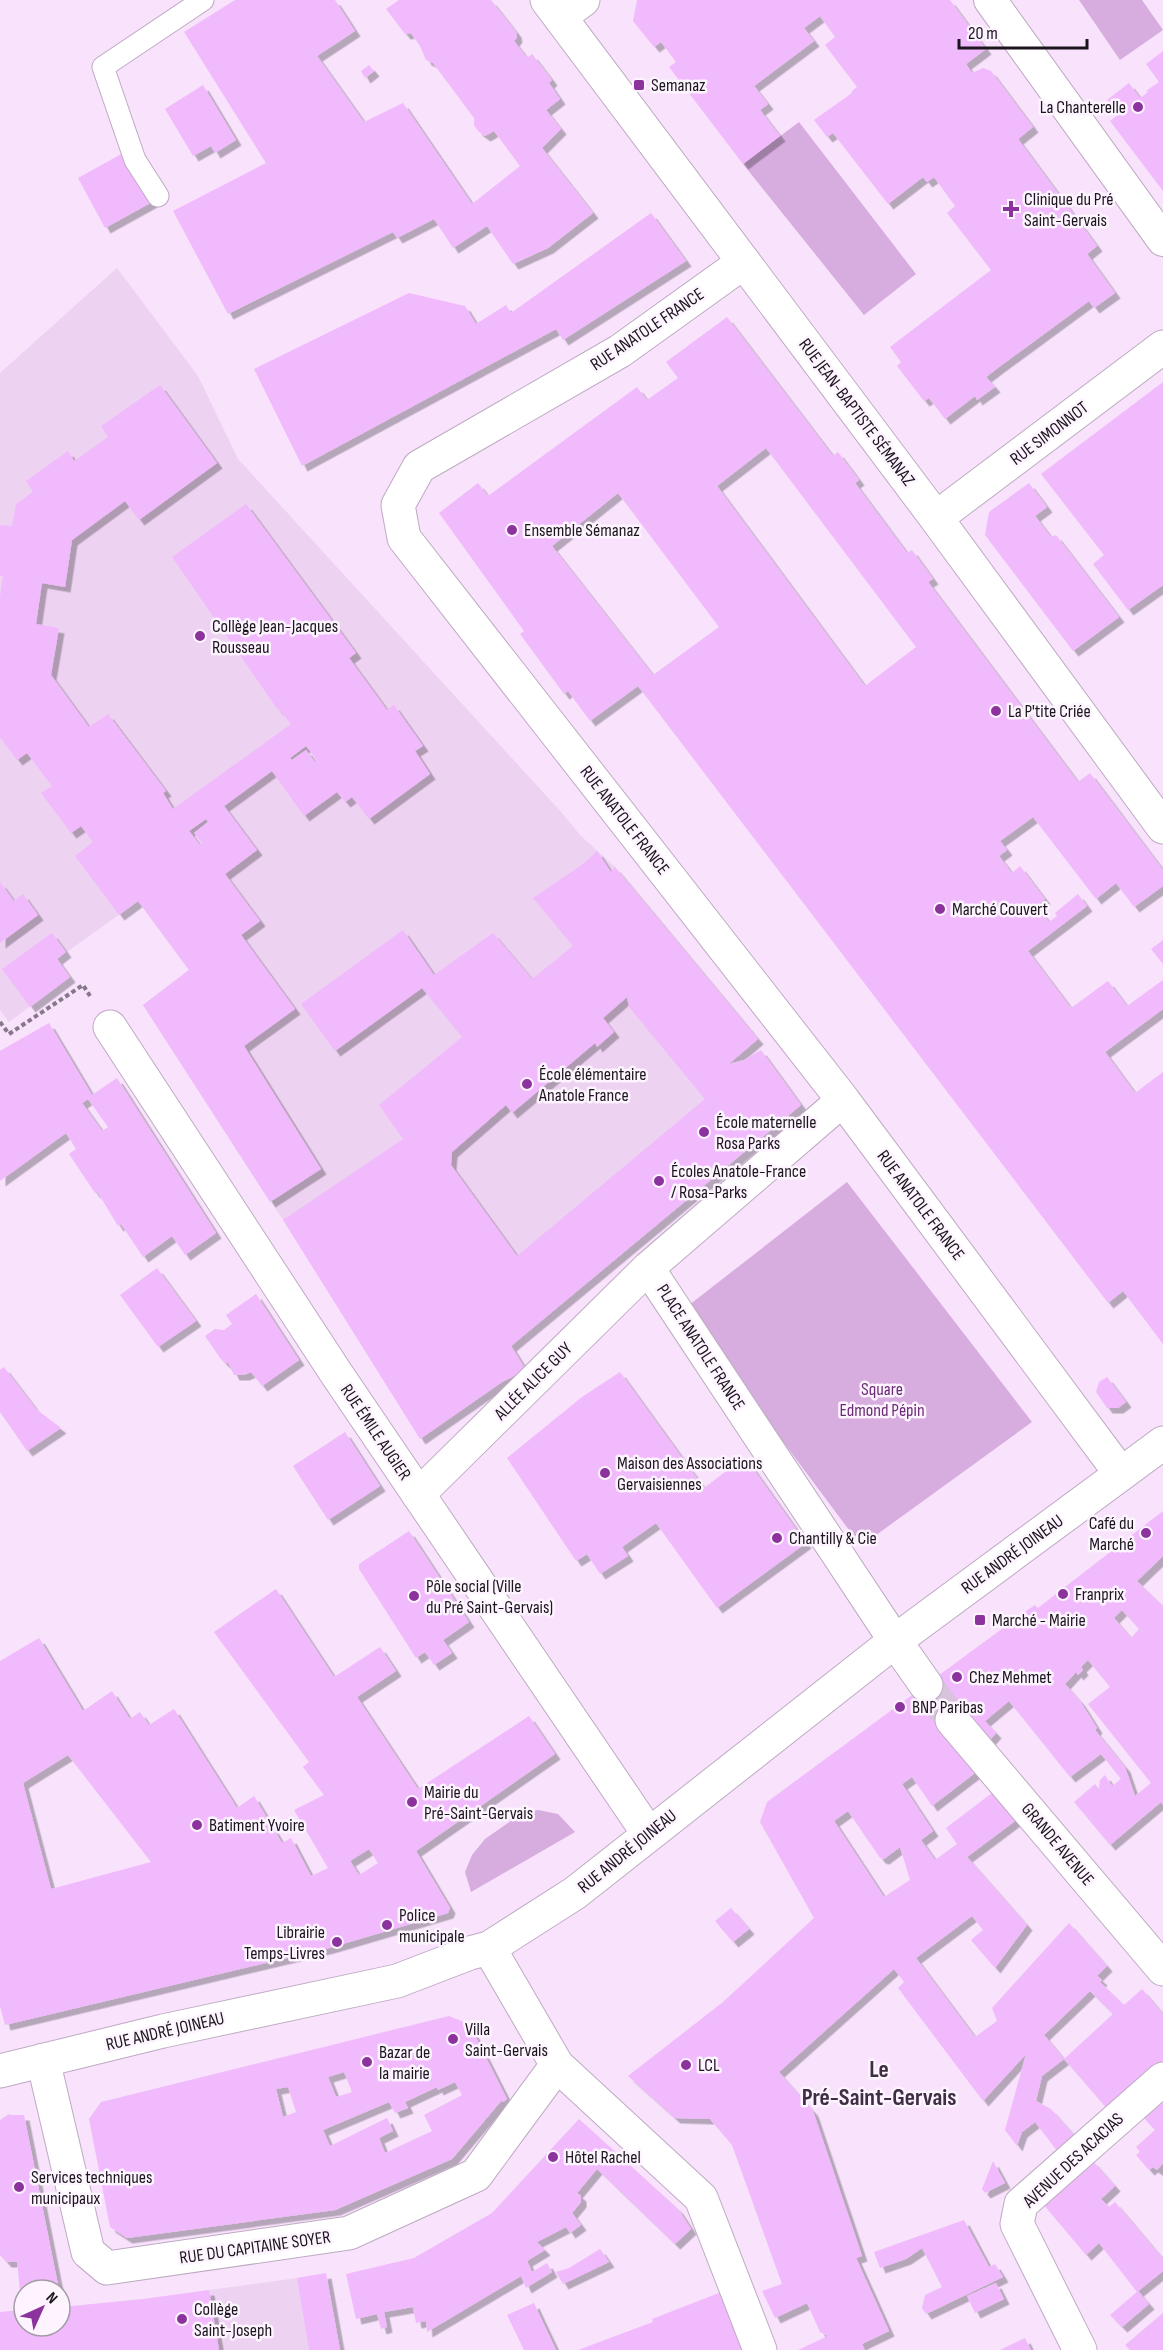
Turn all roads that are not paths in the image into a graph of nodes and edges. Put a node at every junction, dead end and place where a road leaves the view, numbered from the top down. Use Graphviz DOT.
graph roads {
  1 [pos="203,0"];
  2 [pos="990,0"];
  3 [pos="564,6"];
  4 [pos="158,195"];
  5 [pos="1163,240"];
  6 [pos="744,261"];
  7 [pos="1163,347"];
  8 [pos="936,518"];
  9 [pos="1163,827"];
  10 [pos="110,1027"];
  11 [pos="843,1100"];
  12 [pos="648,1268"];
  13 [pos="1163,1443"];
  14 [pos="1121,1474"];
  15 [pos="418,1495"];
  16 [pos="895,1641"];
  17 [pos="926,1685"];
  18 [pos="952,1720"];
  19 [pos="648,1833"];
  20 [pos="489,1948"];
  21 [pos="1163,1969"];
  22 [pos="43,2060"];
  23 [pos="557,2065"];
  24 [pos="0,2070"];
  25 [pos="1163,2079"];
  26 [pos="760,2350"];
  27 [pos="1080,2350"];
  1 -- 4 [label="lane"];
  2 -- 5 [label="street"];
  3 -- 6 [label="street, RUE JEAN-BAPTISTE SÉMANAZ"];
  6 -- 8 [label="street, RUE JEAN-BAPTISTE SÉMANAZ"];
  6 -- 11 [label="street, RUE ANATOLE FRANCE"];
  7 -- 8 [label="street, RUE SIMONNOT"];
  8 -- 9 [label="street, RUE JEAN-BAPTISTE SÉMANAZ"];
  10 -- 15 [label="street, RUE ÉMILE AUGIER"];
  11 -- 12 [label="street, PLACE ANATOLE FRANCE"];
  11 -- 14 [label="street, RUE ANATOLE FRANCE"];
  12 -- 15 [label="street, ALLÉE ALICE GUY"];
  12 -- 16 [label="street, PLACE ANATOLE FRANCE"];
  13 -- 14 [label="street, RUE ANDRÉ JOINEAU"];
  14 -- 16 [label="street, RUE ANDRÉ JOINEAU"];
  15 -- 19 [label="street, RUE ÉMILE AUGIER"];
  16 -- 17 [label="street"];
  16 -- 19 [label="street, RUE ANDRÉ JOINEAU"];
  18 -- 21 [label="street, GRANDE AVENUE"];
  19 -- 20 [label="street, RUE ANDRÉ JOINEAU"];
  20 -- 22 [label="street, RUE ANDRÉ JOINEAU"];
  20 -- 23 [label="street"];
  22 -- 23 [label="street, RUE DU CAPITAINE SOYER"];
  22 -- 24 [label="street, RUE ANDRÉ JOINEAU"];
  23 -- 26 [label="street"];
  25 -- 27 [label="street, AVENUE DES ACACIAS"];
}
